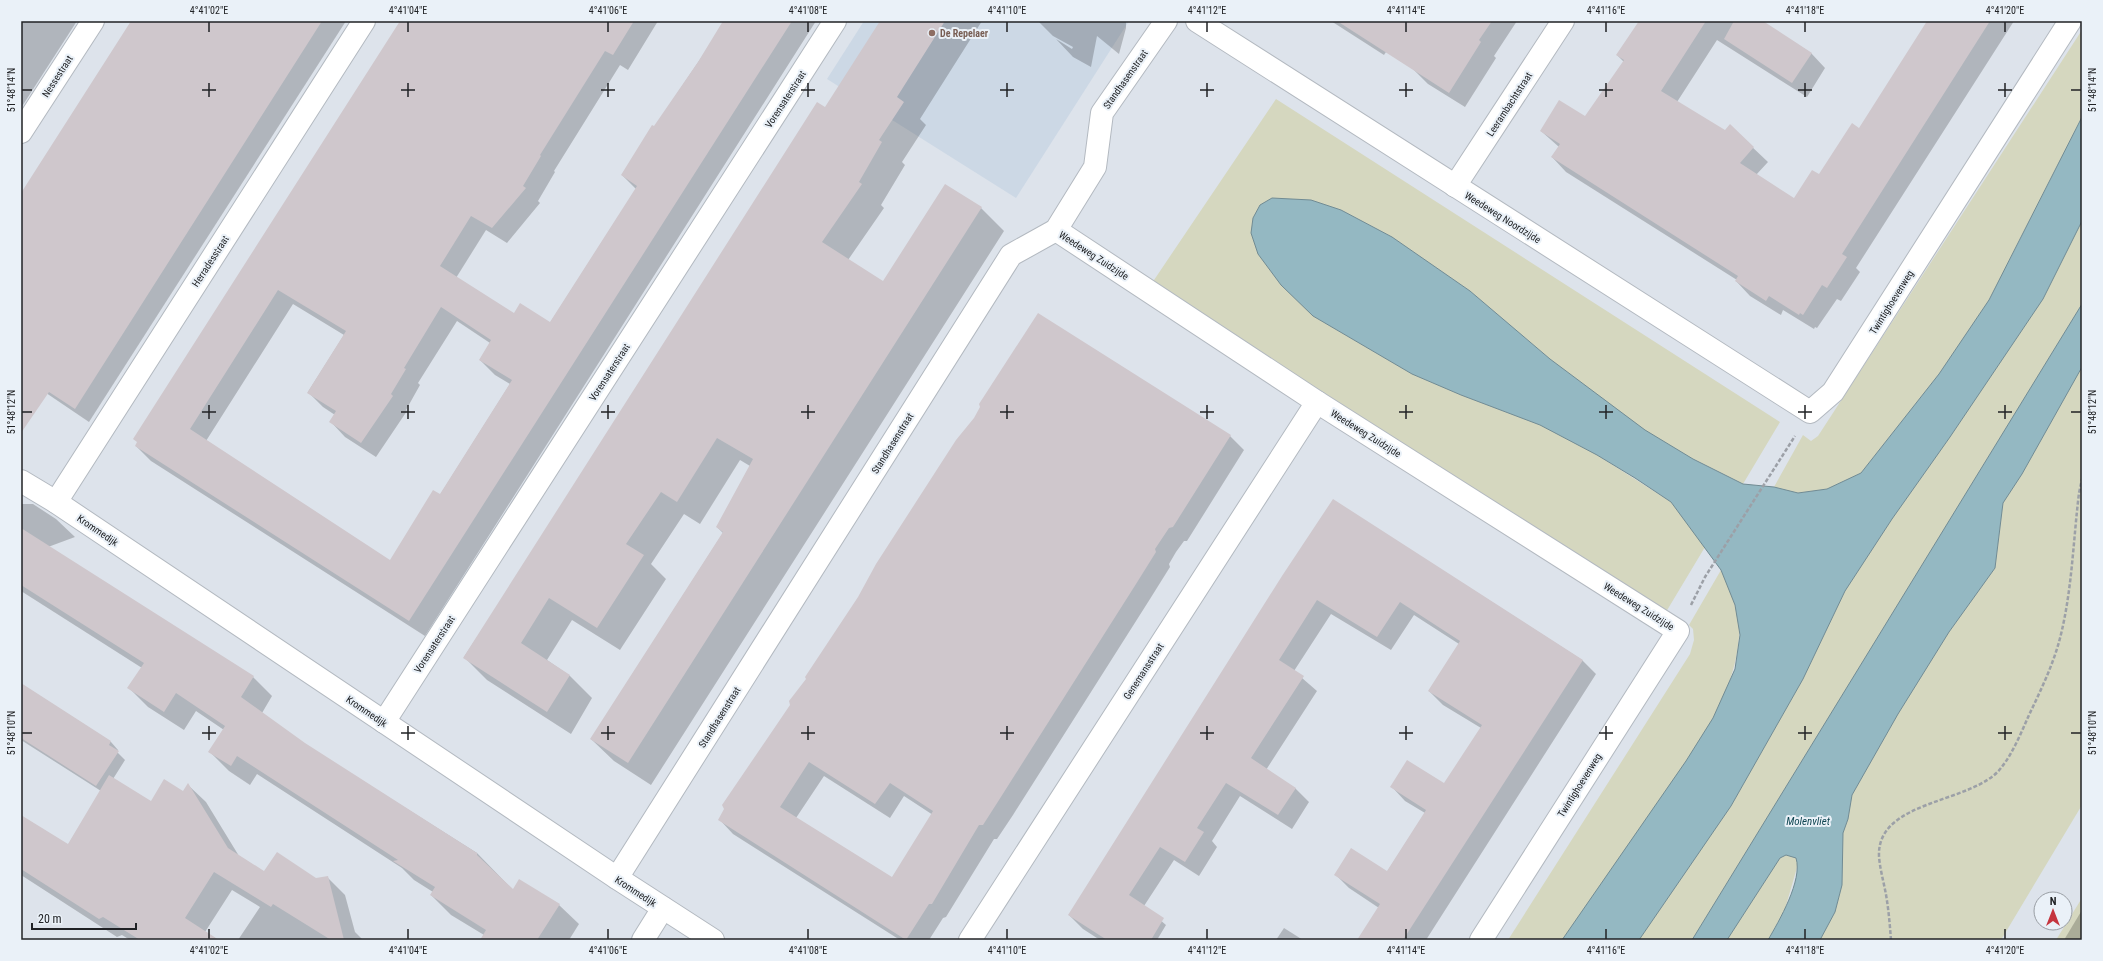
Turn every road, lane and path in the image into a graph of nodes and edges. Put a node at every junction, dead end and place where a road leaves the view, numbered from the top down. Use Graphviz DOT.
graph roads {
  1 [pos="93,21"];
  2 [pos="364,21"];
  3 [pos="835,21"];
  4 [pos="1166,21"];
  5 [pos="1197,21"];
  6 [pos="1563,21"];
  7 [pos="2070,21"];
  8 [pos="21,132"];
  9 [pos="1454,186"];
  10 [pos="1056,230"];
  11 [pos="1317,402"];
  12 [pos="1810,412"];
  13 [pos="2082,479"];
  14 [pos="21,481"];
  15 [pos="56,502"];
  16 [pos="1705,577"];
  17 [pos="1678,631"];
  18 [pos="384,722"];
  19 [pos="617,878"];
  20 [pos="663,908"];
  21 [pos="643,940"];
  22 [pos="713,940"];
  23 [pos="970,940"];
  24 [pos="1481,940"];
  25 [pos="1891,940"];
  1 -- 8 [label="street, Nessestraat"];
  2 -- 15 [label="street, Herradesstraat"];
  3 -- 18 [label="street, Vorensaterstraat"];
  4 -- 10 [label="street, Standhasenstraat"];
  5 -- 9 [label="street, Weedeweg Noordzijde"];
  6 -- 9 [label="street, Leerambachtstraat"];
  7 -- 12 [label="street, Twintighoevenweg"];
  9 -- 12 [label="street, Weedeweg Noordzijde"];
  10 -- 11 [label="street, Weedeweg Zuidzijde"];
  10 -- 19 [label="street, Standhasenstraat"];
  11 -- 17 [label="street, Weedeweg Zuidzijde"];
  11 -- 23 [label="street, Genemansstraat"];
  12 -- 16 [label="path"];
  13 -- 25 [label="path"];
  14 -- 15 [label="street, Krommedijk"];
  15 -- 18 [label="street, Krommedijk"];
  17 -- 24 [label="street, Twintighoevenweg"];
  18 -- 19 [label="street, Krommedijk"];
  19 -- 20 [label="street, Krommedijk"];
  20 -- 21 [label="street"];
  20 -- 22 [label="street, Krommedijk"];
}
